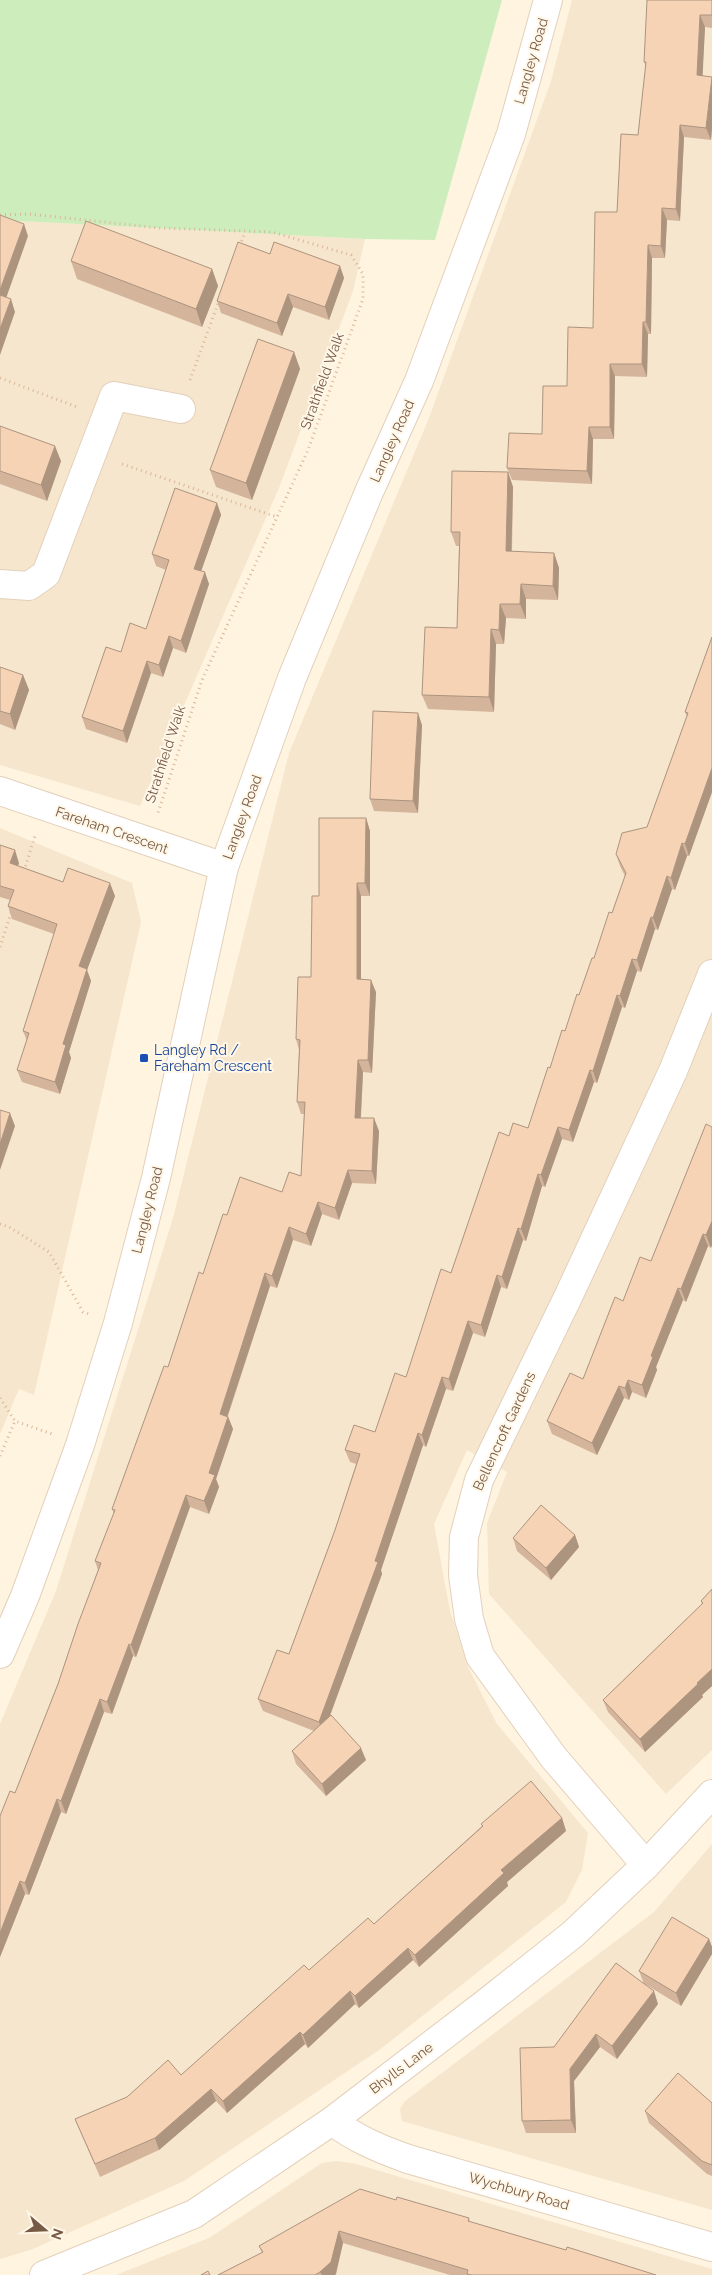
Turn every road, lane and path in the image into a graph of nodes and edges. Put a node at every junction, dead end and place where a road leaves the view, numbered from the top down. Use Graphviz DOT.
graph roads {
  1 [pos="548,0"];
  2 [pos="0,215"];
  3 [pos="245,232"];
  4 [pos="238,250"];
  5 [pos="222,294"];
  6 [pos="0,378"];
  7 [pos="181,409"];
  8 [pos="106,418"];
  9 [pos="93,454"];
  10 [pos="277,517"];
  11 [pos="0,584"];
  12 [pos="0,791"];
  13 [pos="45,807"];
  14 [pos="148,842"];
  15 [pos="224,867"];
  16 [pos="24,872"];
  17 [pos="15,900"];
  18 [pos="0,947"];
  19 [pos="712,974"];
  20 [pos="0,1224"];
  21 [pos="118,1324"];
  22 [pos="0,1398"];
  23 [pos="15,1421"];
  24 [pos="80,1445"];
  25 [pos="0,1456"];
  26 [pos="0,1654"];
  27 [pos="712,1794"];
  28 [pos="646,1865"];
  29 [pos="332,2121"];
  30 [pos="712,2247"];
  31 [pos="44,2275"];
  1 -- 15 [label="street, Langley Road"];
  2 -- 3 [label="path, Strathfield Walk"];
  3 -- 4 [label="path"];
  3 -- 10 [label="path, Strathfield Walk"];
  5 -- 7 [label="path"];
  6 -- 8 [label="path"];
  7 -- 8 [label="street"];
  8 -- 9 [label="street"];
  9 -- 10 [label="path"];
  9 -- 11 [label="street"];
  10 -- 14 [label="path, Strathfield Walk"];
  12 -- 13 [label="street, Fareham Crescent"];
  13 -- 14 [label="street, Fareham Crescent"];
  13 -- 16 [label="path"];
  14 -- 15 [label="street, Fareham Crescent"];
  15 -- 21 [label="street, Langley Road"];
  17 -- 18 [label="path"];
  19 -- 28 [label="street, Bellencroft Gardens"];
  20 -- 21 [label="path"];
  21 -- 24 [label="street, Langley Road"];
  22 -- 23 [label="path"];
  23 -- 24 [label="path"];
  23 -- 25 [label="path"];
  24 -- 26 [label="street, Langley Road"];
  27 -- 28 [label="street, Bhylls Lane"];
  28 -- 29 [label="street, Bhylls Lane"];
  29 -- 30 [label="street, Wychbury Road"];
  29 -- 31 [label="street, Bhylls Lane"];
}
